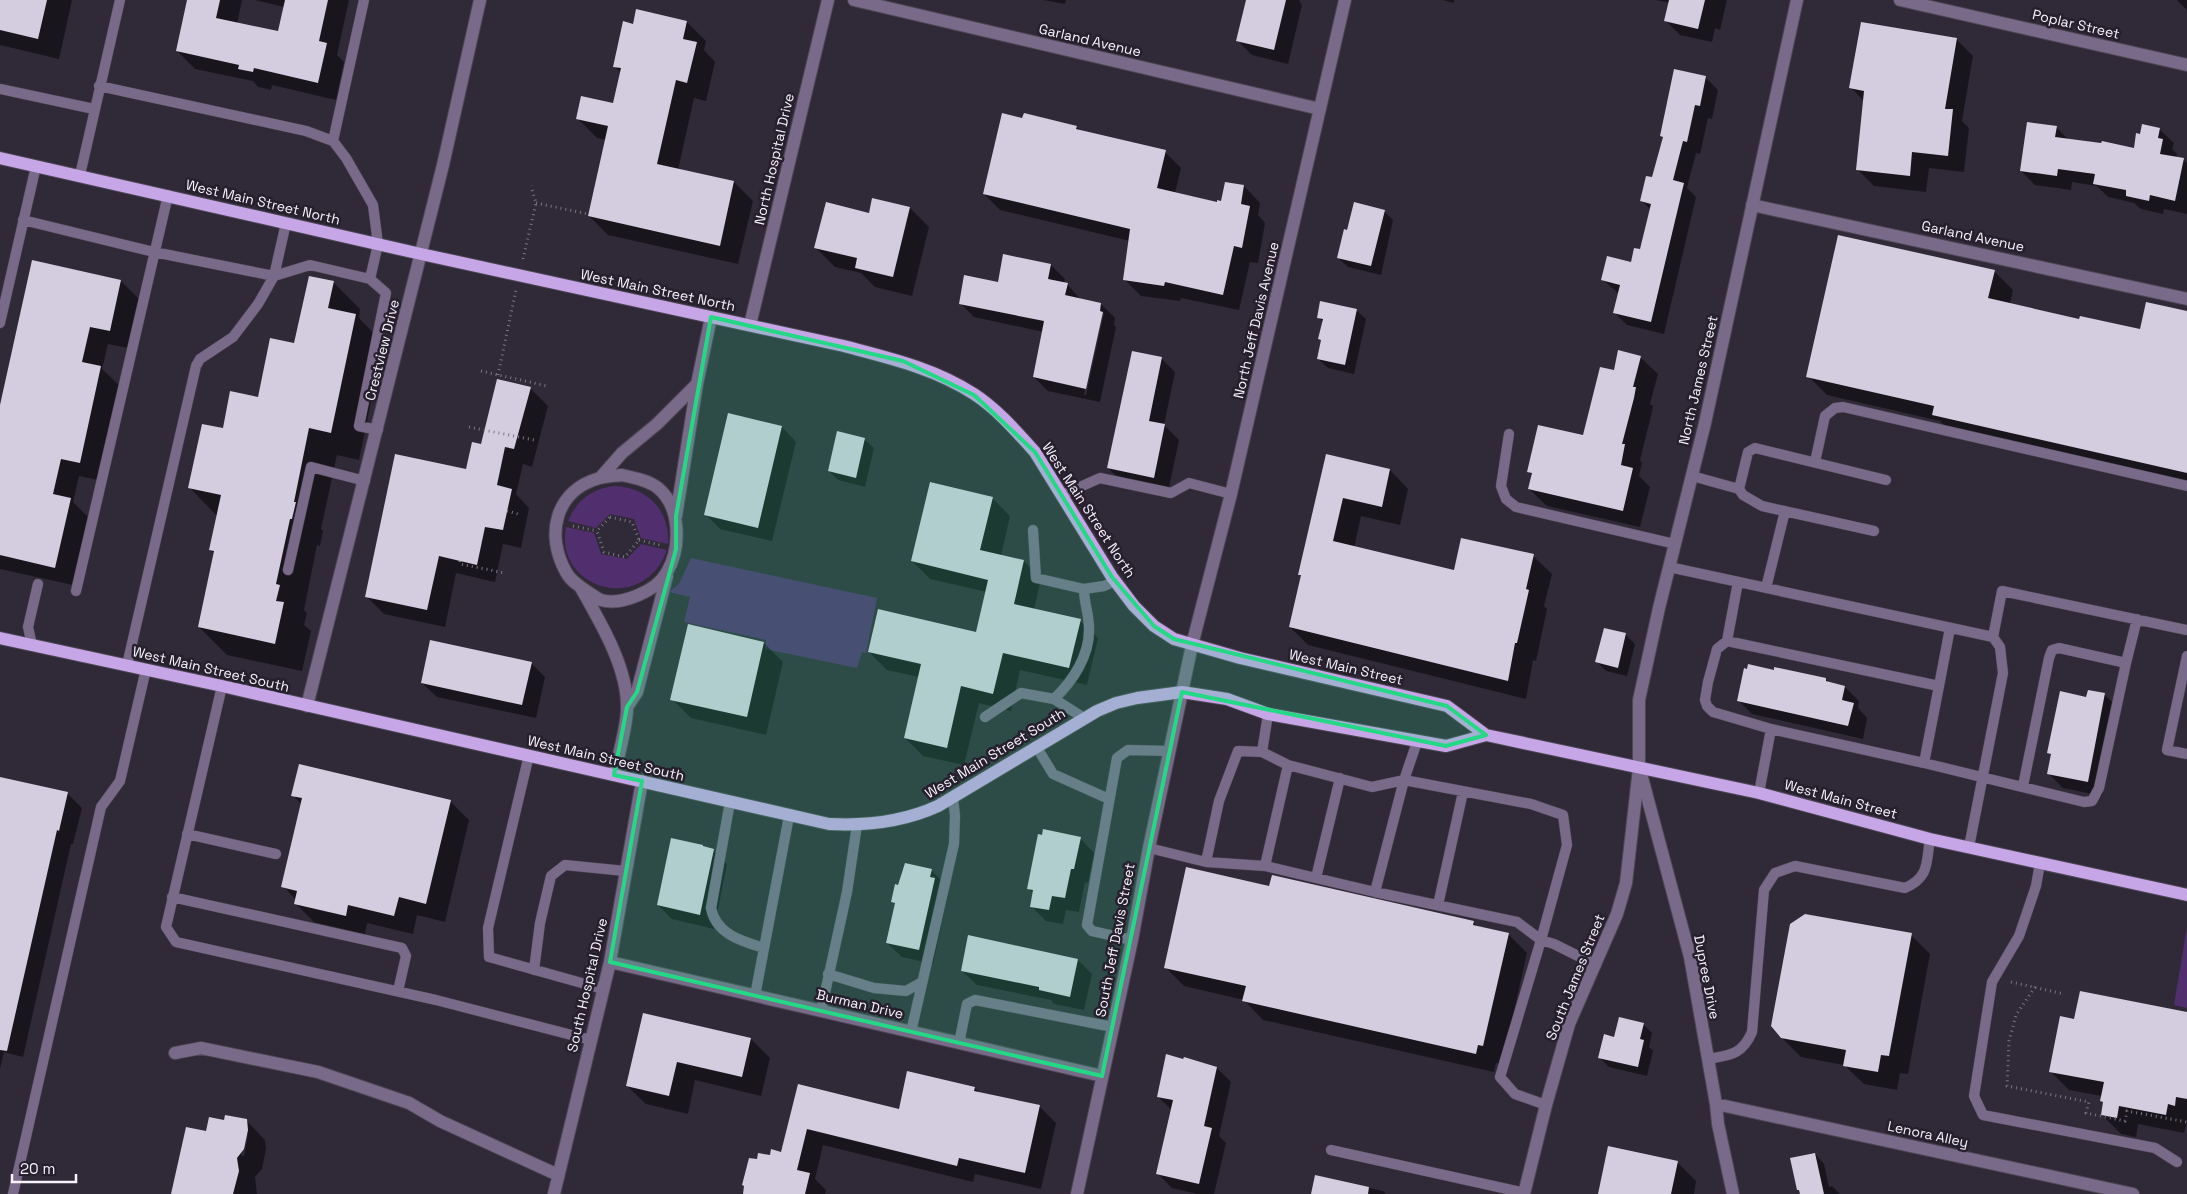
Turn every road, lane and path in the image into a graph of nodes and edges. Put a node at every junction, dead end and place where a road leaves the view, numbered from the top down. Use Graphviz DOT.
graph roads {
  1 [pos="120,0"];
  2 [pos="364,0"];
  3 [pos="480,0"];
  4 [pos="828,0"];
  5 [pos="854,0"];
  6 [pos="1345,0"];
  7 [pos="1797,0"];
  8 [pos="1900,0"];
  9 [pos="2187,65"];
  10 [pos="99,86"];
  11 [pos="0,89"];
  12 [pos="94,109"];
  13 [pos="1320,109"];
  14 [pos="333,141"];
  15 [pos="0,158"];
  16 [pos="36,166"];
  17 [pos="80,175"];
  18 [pos="531,186"];
  19 [pos="168,195"];
  20 [pos="536,203"];
  21 [pos="1752,205"];
  22 [pos="588,214"];
  23 [pos="24,220"];
  24 [pos="286,223"];
  25 [pos="378,244"];
  26 [pos="154,252"];
  27 [pos="421,254"];
  28 [pos="522,262"];
  29 [pos="274,276"];
  30 [pos="370,278"];
  31 [pos="516,288"];
  32 [pos="2187,299"];
  33 [pos="711,317"];
  34 [pos="0,323"];
  35 [pos="750,325"];
  36 [pos="481,371"];
  37 [pos="498,375"];
  38 [pos="697,384"];
  39 [pos="547,386"];
  40 [pos="469,427"];
  41 [pos="378,430"];
  42 [pos="1509,434"];
  43 [pos="534,440"];
  44 [pos="1815,462"];
  45 [pos="1692,476"];
  46 [pos="600,478"];
  47 [pos="1886,480"];
  48 [pos="365,481"];
  49 [pos="2187,486"];
  50 [pos="1739,489"];
  51 [pos="1231,494"];
  52 [pos="1062,495"];
  53 [pos="507,511"];
  54 [pos="1785,511"];
  55 [pos="518,514"];
  56 [pos="676,516"];
  57 [pos="566,524"];
  58 [pos="1032,530"];
  59 [pos="597,531"];
  60 [pos="1874,531"];
  61 [pos="639,540"];
  62 [pos="1675,544"];
  63 [pos="668,547"];
  64 [pos="460,561"];
  65 [pos="1669,567"];
  66 [pos="288,570"];
  67 [pos="668,572"];
  68 [pos="505,573"];
  69 [pos="1114,581"];
  70 [pos="1738,582"];
  71 [pos="38,584"];
  72 [pos="581,588"];
  73 [pos="1766,588"];
  74 [pos="1084,589"];
  75 [pos="76,591"];
  76 [pos="2137,620"];
  77 [pos="1950,628"];
  78 [pos="2187,630"];
  79 [pos="1993,637"];
  80 [pos="0,638"];
  81 [pos="1727,641"];
  82 [pos="1192,645"];
  83 [pos="32,646"];
  84 [pos="2187,656"];
  85 [pos="2126,663"];
  86 [pos="127,665"];
  87 [pos="146,669"];
  88 [pos="222,686"];
  89 [pos="1939,686"];
  90 [pos="1182,692"];
  91 [pos="1054,698"];
  92 [pos="307,706"];
  93 [pos="628,707"];
  94 [pos="1268,714"];
  95 [pos="985,717"];
  96 [pos="1084,718"];
  97 [pos="1771,728"];
  98 [pos="1486,736"];
  99 [pos="1417,742"];
  100 [pos="1036,746"];
  101 [pos="1170,751"];
  102 [pos="1262,752"];
  103 [pos="2187,754"];
  104 [pos="529,755"];
  105 [pos="1924,763"];
  106 [pos="1288,765"];
  107 [pos="1639,768"];
  108 [pos="614,775"];
  109 [pos="1983,776"];
  110 [pos="1340,778"];
  111 [pos="1404,780"];
  112 [pos="642,781"];
  113 [pos="2023,786"];
  114 [pos="1463,792"];
  115 [pos="1759,793"];
  116 [pos="952,798"];
  117 [pos="1109,798"];
  118 [pos="730,802"];
  119 [pos="789,816"];
  120 [pos="856,826"];
  121 [pos="186,834"];
  122 [pos="1930,838"];
  123 [pos="1968,847"];
  124 [pos="1149,848"];
  125 [pos="276,854"];
  126 [pos="1206,862"];
  127 [pos="2040,863"];
  128 [pos="1265,866"];
  129 [pos="625,871"];
  130 [pos="1316,878"];
  131 [pos="1375,892"];
  132 [pos="2187,895"];
  133 [pos="172,897"];
  134 [pos="1438,905"];
  135 [pos="1132,940"];
  136 [pos="1541,940"];
  137 [pos="764,948"];
  138 [pos="610,962"];
  139 [pos="1596,965"];
  140 [pos="534,970"];
  141 [pos="828,974"];
  142 [pos="922,982"];
  143 [pos="2011,982"];
  144 [pos="2035,987"];
  145 [pos="603,989"];
  146 [pos="398,991"];
  147 [pos="2064,994"];
  148 [pos="755,996"];
  149 [pos="821,1011"];
  150 [pos="1113,1027"];
  151 [pos="912,1032"];
  152 [pos="590,1040"];
  153 [pos="958,1043"];
  154 [pos="175,1053"];
  155 [pos="1708,1059"];
  156 [pos="1102,1076"];
  157 [pos="1716,1104"];
  158 [pos="1546,1105"];
  159 [pos="2187,1122"];
  160 [pos="1332,1150"];
  161 [pos="2177,1162"];
  162 [pos="558,1175"];
  163 [pos="13,1194"];
  164 [pos="554,1194"];
  165 [pos="1077,1194"];
  166 [pos="1524,1194"];
  167 [pos="1733,1194"];
  168 [pos="2133,1194"];
  1 -- 10 [label="lane"];
  2 -- 14 [label="lane"];
  3 -- 27 [label="street, Crestview Drive"];
  4 -- 35 [label="street, North Hospital Drive"];
  5 -- 13 [label="street, Garland Avenue"];
  6 -- 13 [label="street, North Jeff Davis Avenue"];
  7 -- 21 [label="street, North James Street"];
  8 -- 9 [label="street, Poplar Street"];
  10 -- 12 [label="lane"];
  10 -- 14 [label="lane"];
  11 -- 12 [label="lane"];
  12 -- 17 [label="lane"];
  13 -- 51 [label="street, North Jeff Davis Avenue"];
  14 -- 25 [label="lane"];
  15 -- 16 [label="main road, West Main Street North"];
  16 -- 17 [label="main road, West Main Street North"];
  16 -- 23 [label="lane"];
  17 -- 19 [label="main road, West Main Street North"];
  18 -- 20 [label="path"];
  19 -- 24 [label="main road, West Main Street North"];
  19 -- 26 [label="lane"];
  20 -- 22 [label="path"];
  20 -- 28 [label="path"];
  21 -- 32 [label="street, Garland Avenue"];
  21 -- 45 [label="street, North James Street"];
  23 -- 26 [label="lane"];
  23 -- 34 [label="lane"];
  24 -- 25 [label="main road, West Main Street North"];
  24 -- 29 [label="lane"];
  25 -- 27 [label="main road, West Main Street North"];
  25 -- 30 [label="lane"];
  26 -- 29 [label="lane"];
  26 -- 75 [label="lane"];
  27 -- 33 [label="main road, West Main Street North"];
  27 -- 41 [label="street, Crestview Drive"];
  29 -- 30 [label="lane"];
  29 -- 86 [label="lane"];
  30 -- 41 [label="lane"];
  31 -- 37 [label="path"];
  33 -- 35 [label="main road, West Main Street North"];
  33 -- 38 [label="street"];
  35 -- 52 [label="main road, West Main Street North"];
  36 -- 37 [label="path"];
  37 -- 39 [label="path"];
  38 -- 46 [label="street"];
  38 -- 56 [label="street"];
  40 -- 43 [label="path"];
  41 -- 48 [label="street, Crestview Drive"];
  42 -- 62 [label="lane"];
  44 -- 47 [label="lane"];
  44 -- 49 [label="lane"];
  44 -- 50 [label="lane"];
  45 -- 50 [label="lane"];
  45 -- 62 [label="street, North James Street"];
  46 -- 56 [label="street"];
  46 -- 72 [label="street"];
  48 -- 66 [label="lane"];
  48 -- 92 [label="street, Crestview Drive"];
  50 -- 54 [label="lane"];
  51 -- 52 [label="lane"];
  51 -- 82 [label="street, North Jeff Davis Avenue"];
  52 -- 69 [label="main road, West Main Street North"];
  53 -- 55 [label="path"];
  54 -- 60 [label="lane"];
  54 -- 73 [label="lane"];
  56 -- 67 [label="street"];
  57 -- 59 [label="path"];
  58 -- 74 [label="lane"];
  59 -- 61 [label="path"];
  59 -- 61 [label="path"];
  61 -- 63 [label="path"];
  62 -- 65 [label="street, North James Street"];
  64 -- 68 [label="path"];
  65 -- 70 [label="lane"];
  65 -- 107 [label="street, North James Street"];
  67 -- 72 [label="street"];
  67 -- 93 [label="street"];
  69 -- 74 [label="lane"];
  69 -- 82 [label="main road, West Main Street North"];
  70 -- 73 [label="lane"];
  70 -- 81 [label="lane"];
  71 -- 83 [label="lane"];
  72 -- 93 [label="street"];
  73 -- 77 [label="lane"];
  74 -- 91 [label="lane"];
  76 -- 78 [label="lane"];
  76 -- 79 [label="lane"];
  76 -- 85 [label="lane"];
  77 -- 79 [label="lane"];
  77 -- 89 [label="lane"];
  79 -- 109 [label="lane"];
  80 -- 83 [label="main road, West Main Street South"];
  81 -- 89 [label="lane"];
  81 -- 97 [label="lane"];
  82 -- 90 [label="street, North Jeff Davis Avenue"];
  82 -- 98 [label="main road, West Main Street"];
  83 -- 86 [label="main road, West Main Street South"];
  84 -- 103 [label="lane"];
  85 -- 113 [label="lane"];
  85 -- 113 [label="lane"];
  86 -- 87 [label="main road, West Main Street South"];
  87 -- 88 [label="main road, West Main Street South"];
  87 -- 163 [label="lane"];
  88 -- 92 [label="main road, West Main Street South"];
  88 -- 121 [label="lane"];
  89 -- 105 [label="lane"];
  90 -- 94 [label="main road, West Main Street"];
  90 -- 96 [label="main road, West Main Street South"];
  90 -- 101 [label="street, South Jeff Davis Street"];
  91 -- 95 [label="lane"];
  91 -- 96 [label="lane"];
  92 -- 104 [label="main road, West Main Street South"];
  93 -- 108 [label="street"];
  94 -- 99 [label="main road, West Main Street"];
  94 -- 102 [label="lane"];
  96 -- 100 [label="main road, West Main Street South"];
  97 -- 105 [label="lane"];
  97 -- 115 [label="lane"];
  98 -- 99 [label="main road, West Main Street"];
  98 -- 107 [label="main road, West Main Street"];
  99 -- 111 [label="lane"];
  100 -- 116 [label="main road, West Main Street South"];
  100 -- 117 [label="lane"];
  101 -- 117 [label="lane"];
  101 -- 124 [label="street, South Jeff Davis Street"];
  102 -- 106 [label="lane"];
  102 -- 126 [label="lane"];
  104 -- 108 [label="main road, West Main Street South"];
  104 -- 140 [label="lane"];
  105 -- 109 [label="lane"];
  106 -- 110 [label="lane"];
  106 -- 128 [label="lane"];
  107 -- 115 [label="main road, West Main Street"];
  107 -- 139 [label="street, South James Street"];
  107 -- 155 [label="street, Dupree Drive"];
  108 -- 112 [label="main road, West Main Street South"];
  109 -- 113 [label="lane"];
  109 -- 123 [label="lane"];
  110 -- 111 [label="lane"];
  110 -- 130 [label="lane"];
  111 -- 114 [label="lane"];
  111 -- 131 [label="lane"];
  112 -- 118 [label="main road, West Main Street South"];
  112 -- 129 [label="street, South Hospital Drive"];
  114 -- 134 [label="lane"];
  114 -- 136 [label="lane"];
  115 -- 122 [label="main road, West Main Street"];
  116 -- 120 [label="main road, West Main Street South"];
  116 -- 142 [label="lane"];
  117 -- 135 [label="lane"];
  118 -- 119 [label="main road, West Main Street South"];
  118 -- 137 [label="lane"];
  119 -- 120 [label="main road, West Main Street South"];
  119 -- 137 [label="lane"];
  120 -- 141 [label="lane"];
  121 -- 125 [label="lane"];
  121 -- 133 [label="lane"];
  122 -- 123 [label="main road, West Main Street"];
  122 -- 155 [label="lane"];
  123 -- 127 [label="main road, West Main Street"];
  124 -- 126 [label="lane"];
  124 -- 135 [label="street, South Jeff Davis Street"];
  126 -- 128 [label="lane"];
  127 -- 132 [label="main road, West Main Street"];
  127 -- 161 [label="lane"];
  128 -- 130 [label="lane"];
  129 -- 138 [label="street, South Hospital Drive"];
  129 -- 140 [label="lane"];
  130 -- 131 [label="lane"];
  131 -- 134 [label="lane"];
  133 -- 146 [label="lane"];
  133 -- 146 [label="lane"];
  134 -- 136 [label="lane"];
  135 -- 150 [label="street, South Jeff Davis Street"];
  136 -- 139 [label="lane"];
  136 -- 158 [label="lane"];
  137 -- 148 [label="lane"];
  138 -- 145 [label="street, South Hospital Drive"];
  138 -- 148 [label="street, Burman Drive"];
  139 -- 158 [label="street, South James Street"];
  140 -- 145 [label="lane"];
  141 -- 142 [label="lane"];
  141 -- 149 [label="lane"];
  142 -- 151 [label="lane"];
  143 -- 144 [label="path"];
  144 -- 147 [label="path"];
  144 -- 159 [label="path"];
  145 -- 152 [label="street, South Hospital Drive"];
  146 -- 152 [label="lane"];
  148 -- 149 [label="street, Burman Drive"];
  149 -- 151 [label="street, Burman Drive"];
  150 -- 153 [label="lane"];
  150 -- 156 [label="street, South Jeff Davis Street"];
  151 -- 153 [label="street, Burman Drive"];
  152 -- 162 [label="street, South Hospital Drive"];
  153 -- 156 [label="street, Burman Drive"];
  154 -- 162 [label="street"];
  155 -- 157 [label="street, Dupree Drive"];
  156 -- 165 [label="street, South Jeff Davis Street"];
  157 -- 167 [label="street, Dupree Drive"];
  157 -- 168 [label="street, Lenora Alley"];
  158 -- 166 [label="street, South James Street"];
  160 -- 166 [label="lane"];
  162 -- 164 [label="street, South Hospital Drive"];
}
